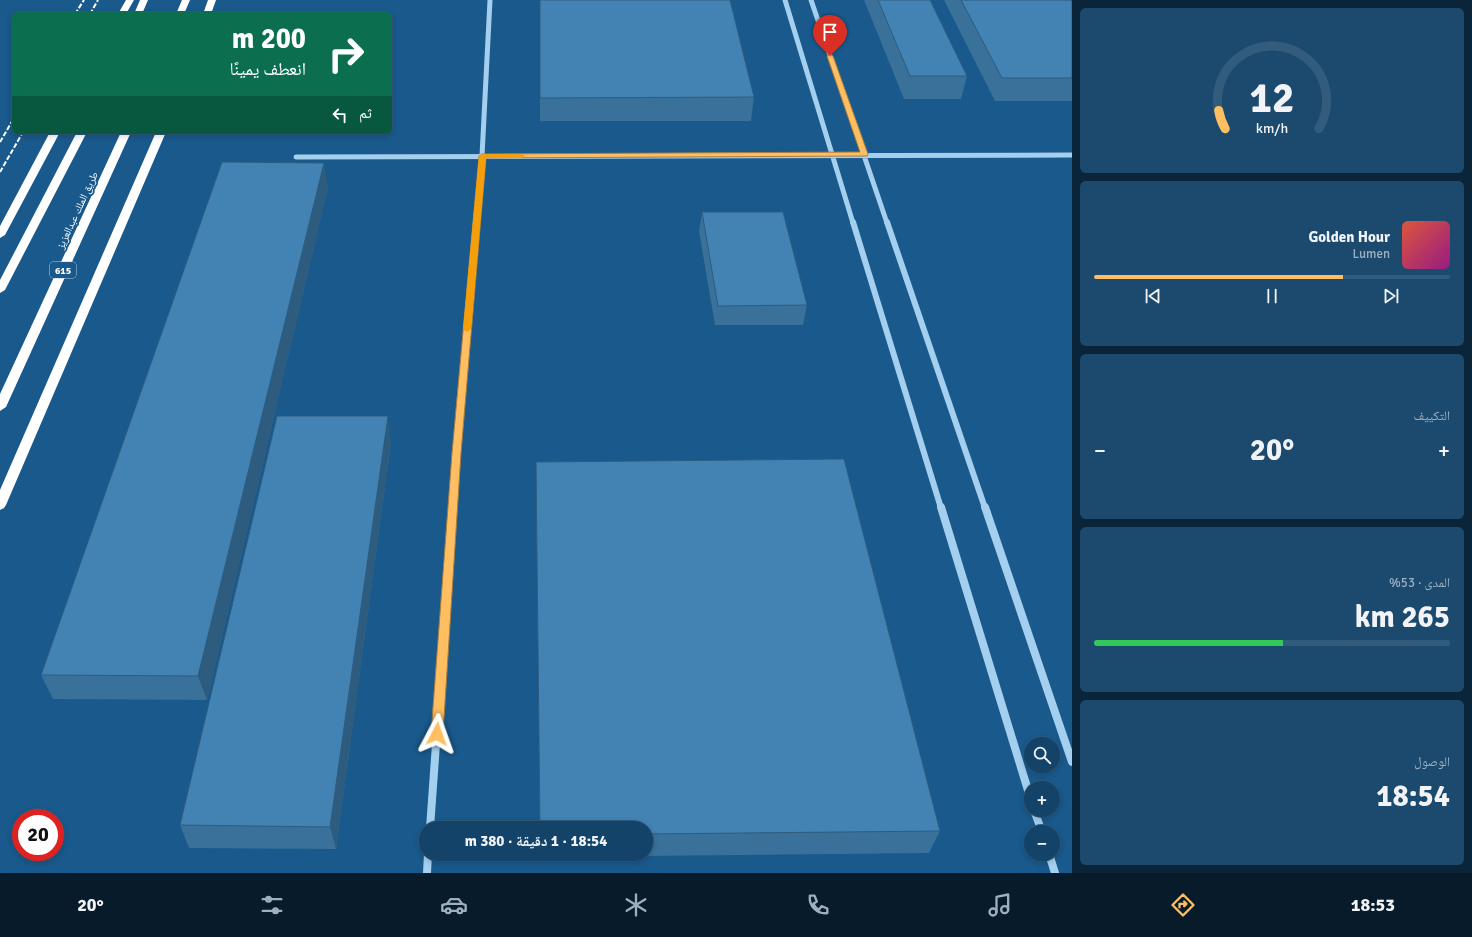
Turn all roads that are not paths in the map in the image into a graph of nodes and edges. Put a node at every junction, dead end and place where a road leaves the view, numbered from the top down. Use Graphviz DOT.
graph roads {
  1 [pos="130,0"];
  2 [pos="144,0"];
  3 [pos="186,0"];
  4 [pos="212,0"];
  5 [pos="490,0"];
  6 [pos="784,0"];
  7 [pos="811,0"];
  8 [pos="123,12"];
  9 [pos="139,12"];
  10 [pos="181,12"];
  11 [pos="208,12"];
  12 [pos="54,134"];
  13 [pos="81,134"];
  14 [pos="125,134"];
  15 [pos="160,134"];
  16 [pos="864,154"];
  17 [pos="832,155"];
  18 [pos="1072,155"];
  19 [pos="482,156"];
  20 [pos="296,157"];
  21 [pos="0,235"];
  22 [pos="0,290"];
  23 [pos="0,407"];
  24 [pos="0,505"];
  25 [pos="1072,762"];
  26 [pos="1025,781"];
  27 [pos="430,821"];
  28 [pos="428,861"];
  29 [pos="1051,861"];
  30 [pos="427,873"];
  31 [pos="1055,873"];
  1 -- 8 [label="highway"];
  2 -- 9 [label="highway"];
  3 -- 10 [label="highway"];
  4 -- 11 [label="highway"];
  5 -- 19 [label="street"];
  6 -- 17 [label="street"];
  7 -- 16 [label="street"];
  12 -- 21 [label="highway"];
  13 -- 22 [label="highway"];
  14 -- 23 [label="highway, طريق الملك عبدالعزيز / 615"];
  15 -- 24 [label="highway"];
  16 -- 17 [label="street"];
  16 -- 18 [label="street"];
  16 -- 25 [label="street"];
  17 -- 19 [label="street"];
  17 -- 26 [label="street"];
  19 -- 20 [label="street"];
  19 -- 27 [label="street"];
  28 -- 30 [label="street"];
  29 -- 31 [label="street"];
}
